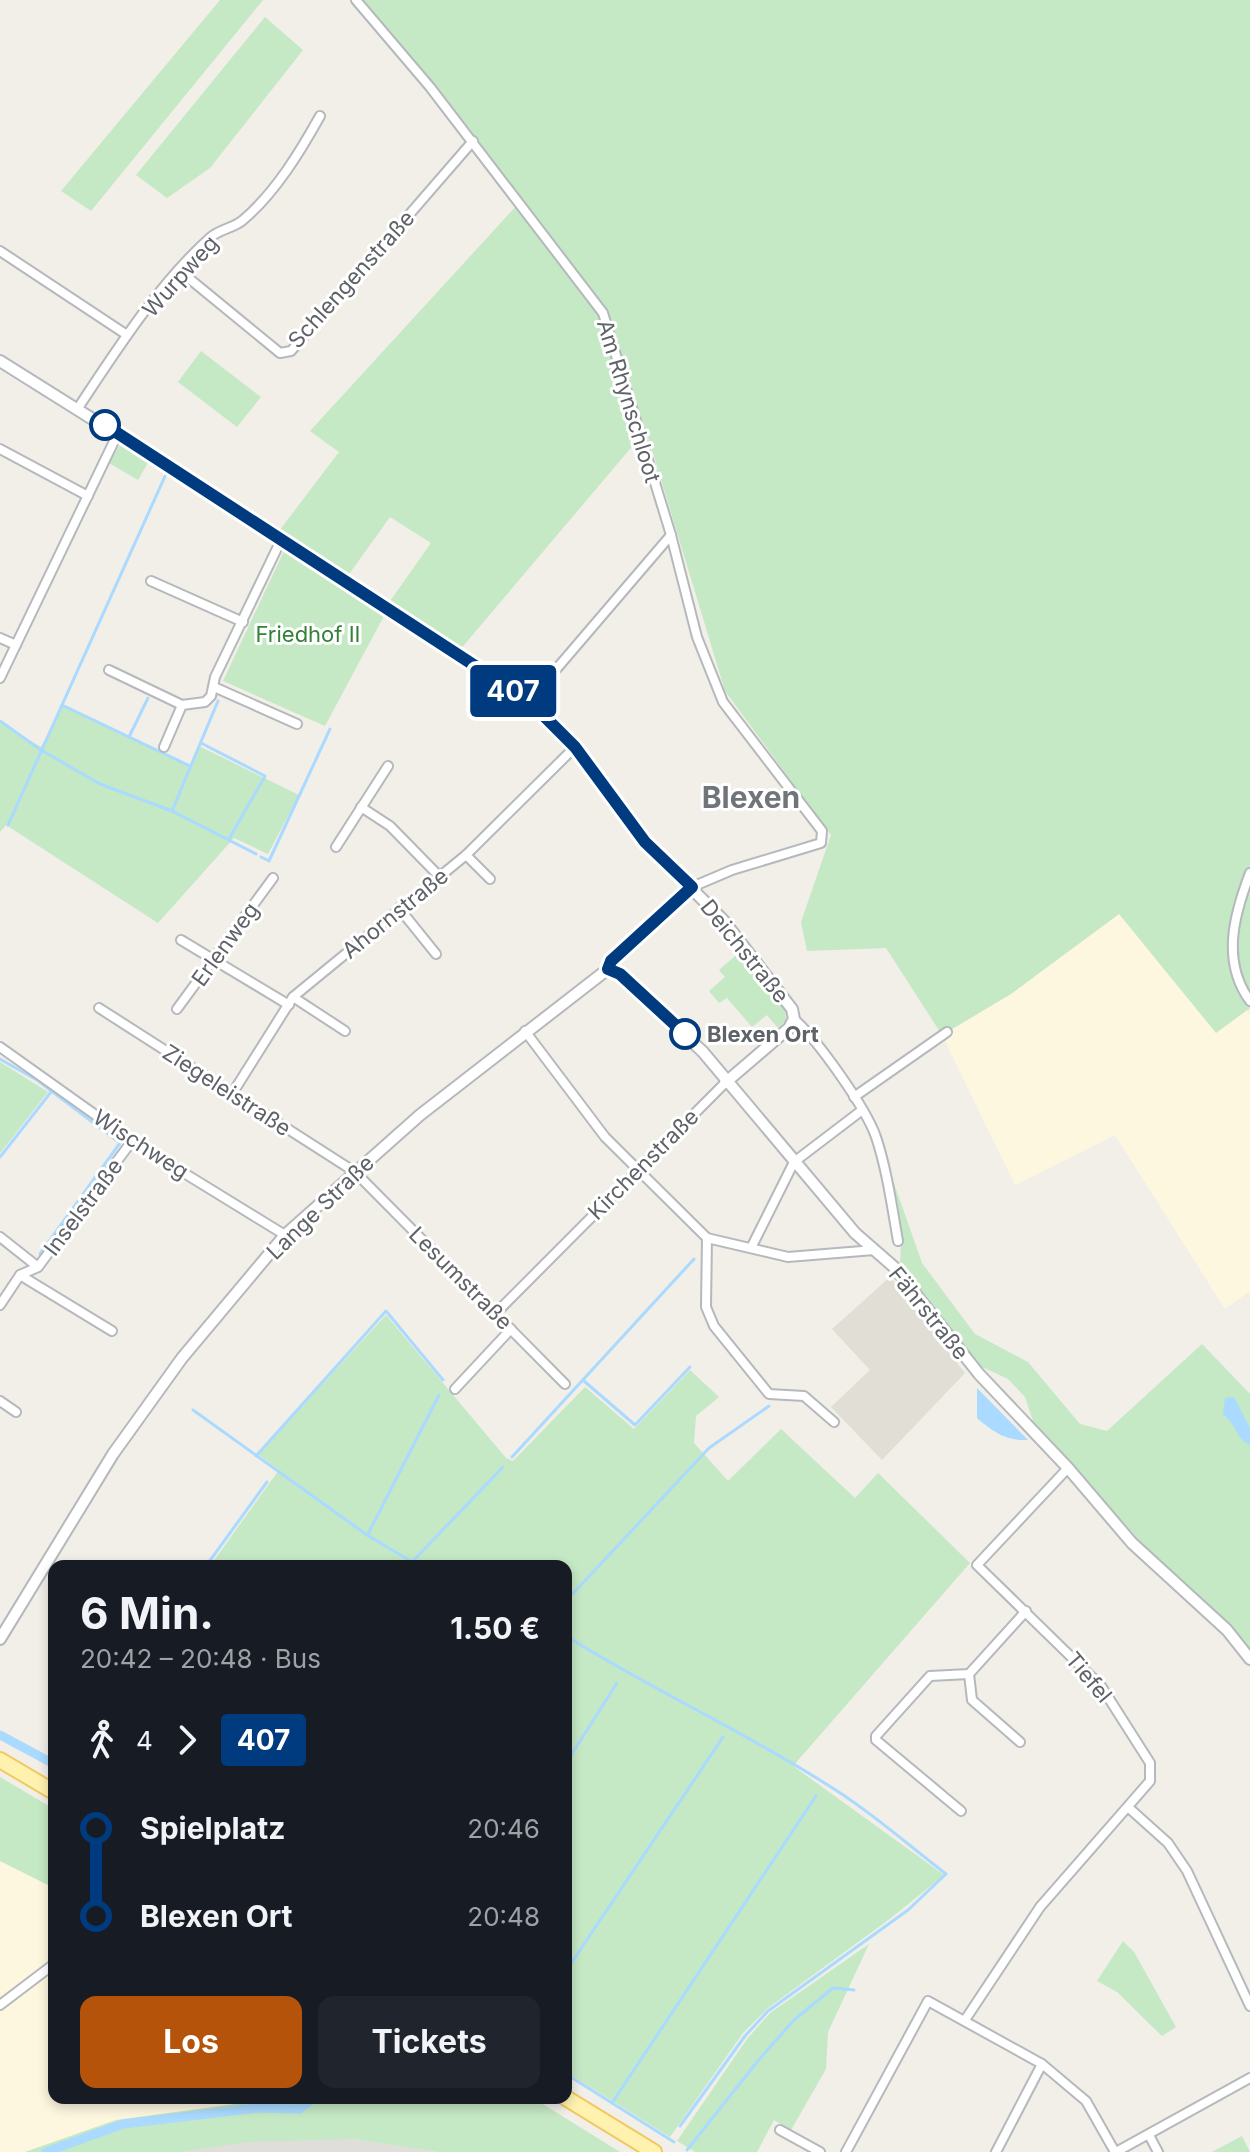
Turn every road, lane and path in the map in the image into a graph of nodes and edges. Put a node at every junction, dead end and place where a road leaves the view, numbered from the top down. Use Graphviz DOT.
graph roads {
  1 [pos="356,0"];
  2 [pos="320,116"];
  3 [pos="473,141"];
  4 [pos="0,251"];
  5 [pos="180,271"];
  6 [pos="127,335"];
  7 [pos="0,361"];
  8 [pos="78,408"];
  9 [pos="118,433"];
  10 [pos="0,449"];
  11 [pos="88,496"];
  12 [pos="671,535"];
  13 [pos="282,538"];
  14 [pos="151,581"];
  15 [pos="243,622"];
  16 [pos="0,638"];
  17 [pos="16,645"];
  18 [pos="109,670"];
  19 [pos="0,678"];
  20 [pos="214,687"];
  21 [pos="529,701"];
  22 [pos="182,705"];
  23 [pos="297,724"];
  24 [pos="164,747"];
  25 [pos="575,747"];
  26 [pos="388,766"];
  27 [pos="361,807"];
  28 [pos="821,843"];
  29 [pos="336,847"];
  30 [pos="466,855"];
  31 [pos="1250,873"];
  32 [pos="440,877"];
  33 [pos="273,878"];
  34 [pos="490,879"];
  35 [pos="692,887"];
  36 [pos="399,908"];
  37 [pos="181,940"];
  38 [pos="436,954"];
  39 [pos="212,961"];
  40 [pos="608,969"];
  41 [pos="291,1001"];
  42 [pos="1250,1001"];
  43 [pos="99,1008"];
  44 [pos="177,1009"];
  45 [pos="794,1019"];
  46 [pos="345,1031"];
  47 [pos="525,1031"];
  48 [pos="947,1032"];
  49 [pos="0,1047"];
  50 [pos="725,1083"];
  51 [pos="232,1094"];
  52 [pos="854,1097"];
  53 [pos="861,1111"];
  54 [pos="132,1141"];
  55 [pos="794,1162"];
  56 [pos="635,1170"];
  57 [pos="355,1172"];
  58 [pos="285,1235"];
  59 [pos="0,1237"];
  60 [pos="707,1238"];
  61 [pos="898,1241"];
  62 [pos="751,1248"];
  63 [pos="874,1250"];
  64 [pos="38,1267"];
  65 [pos="20,1275"];
  66 [pos="0,1305"];
  67 [pos="496,1313"];
  68 [pos="511,1329"];
  69 [pos="112,1331"];
  70 [pos="565,1384"];
  71 [pos="455,1389"];
  72 [pos="0,1401"];
  73 [pos="16,1412"];
  74 [pos="834,1422"];
  75 [pos="1068,1468"];
  76 [pos="48,1560"];
  77 [pos="48,1560"];
  78 [pos="1026,1611"];
  79 [pos="0,1639"];
  80 [pos="1250,1659"];
  81 [pos="969,1674"];
  82 [pos="1020,1742"];
  83 [pos="0,1760"];
  84 [pos="48,1788"];
  85 [pos="1129,1808"];
  86 [pos="961,1811"];
  87 [pos="48,1969"];
  88 [pos="0,2005"];
  89 [pos="1250,2006"];
  90 [pos="965,2020"];
  91 [pos="1042,2064"];
  92 [pos="1250,2078"];
  93 [pos="572,2102"];
  94 [pos="780,2130"];
  95 [pos="1149,2135"];
  96 [pos="638,2147"];
  97 [pos="654,2152"];
  98 [pos="820,2152"];
  99 [pos="846,2152"];
  100 [pos="996,2152"];
  101 [pos="1116,2152"];
  102 [pos="1158,2152"];
  1 -- 3 [label="street, Am Rhynschloot"];
  2 -- 5 [label="street, Wurpweg"];
  3 -- 5 [label="street, Schlengenstraße"];
  3 -- 12 [label="street, Am Rhynschloot"];
  4 -- 6 [label="street"];
  5 -- 6 [label="street, Wurpweg"];
  6 -- 8 [label="street, Wurpweg"];
  7 -- 8 [label="street, Deichstraße"];
  8 -- 9 [label="street, Deichstraße"];
  9 -- 11 [label="street"];
  9 -- 13 [label="street, Deichstraße"];
  10 -- 11 [label="street"];
  11 -- 17 [label="street"];
  12 -- 21 [label="street"];
  12 -- 28 [label="street, Am Rhynschloot"];
  13 -- 15 [label="street"];
  13 -- 21 [label="street, Deichstraße"];
  14 -- 15 [label="street"];
  15 -- 20 [label="street"];
  16 -- 17 [label="street"];
  17 -- 19 [label="street"];
  18 -- 22 [label="street"];
  20 -- 22 [label="street"];
  20 -- 23 [label="street"];
  21 -- 25 [label="street, Deichstraße"];
  22 -- 24 [label="street"];
  25 -- 30 [label="street, Ahornstraße"];
  25 -- 35 [label="street, Deichstraße"];
  26 -- 27 [label="street"];
  27 -- 29 [label="street"];
  27 -- 32 [label="street"];
  28 -- 35 [label="street, Lange Straße"];
  30 -- 32 [label="street, Ahornstraße"];
  30 -- 34 [label="street"];
  31 -- 42 [label="street"];
  32 -- 36 [label="street, Ahornstraße"];
  33 -- 39 [label="street, Erlenweg"];
  35 -- 40 [label="street, Lange Straße"];
  35 -- 45 [label="street, Deichstraße"];
  36 -- 38 [label="street"];
  36 -- 41 [label="street, Ahornstraße"];
  37 -- 39 [label="street"];
  39 -- 41 [label="street"];
  39 -- 44 [label="street, Erlenweg"];
  40 -- 47 [label="street, Lange Straße"];
  40 -- 50 [label="street, Fährstraße"];
  41 -- 46 [label="street"];
  41 -- 51 [label="street, Ahornstraße"];
  43 -- 51 [label="street, Ziegeleistraße"];
  45 -- 50 [label="street, Kirchenstraße"];
  45 -- 52 [label="street, Deichstraße"];
  47 -- 56 [label="street"];
  47 -- 57 [label="street, Lange Straße"];
  48 -- 52 [label="street"];
  49 -- 54 [label="street, Wischweg"];
  50 -- 55 [label="street, Fährstraße"];
  50 -- 56 [label="street, Kirchenstraße"];
  51 -- 57 [label="street, Ziegeleistraße"];
  52 -- 53 [label="street, Deichstraße"];
  53 -- 55 [label="street"];
  53 -- 61 [label="street, Deichstraße"];
  54 -- 58 [label="street, Wischweg"];
  54 -- 64 [label="street, Inselstraße"];
  55 -- 62 [label="street"];
  55 -- 63 [label="street, Fährstraße"];
  56 -- 60 [label="street"];
  56 -- 67 [label="street, Kirchenstraße"];
  57 -- 58 [label="street, Lange Straße"];
  57 -- 67 [label="street, Lesumstraße"];
  58 -- 77 [label="street, Lange Straße"];
  59 -- 64 [label="street"];
  60 -- 62 [label="street"];
  60 -- 74 [label="street"];
  62 -- 63 [label="street"];
  63 -- 75 [label="street, Fährstraße"];
  64 -- 65 [label="street, Inselstraße"];
  65 -- 66 [label="street"];
  65 -- 69 [label="street"];
  67 -- 68 [label="street, Lesumstraße"];
  68 -- 70 [label="street, Lesumstraße"];
  68 -- 71 [label="street"];
  72 -- 73 [label="street"];
  75 -- 78 [label="street, Tiefel"];
  75 -- 80 [label="street, Fährstraße"];
  76 -- 79 [label="street, Lange Straße"];
  78 -- 81 [label="street"];
  78 -- 85 [label="street, Tiefel"];
  81 -- 82 [label="street"];
  81 -- 86 [label="street"];
  83 -- 84 [label="main road"];
  85 -- 89 [label="street"];
  85 -- 90 [label="street, Tiefel"];
  87 -- 88 [label="street"];
  90 -- 91 [label="street"];
  90 -- 99 [label="street"];
  91 -- 100 [label="street"];
  91 -- 101 [label="street"];
  92 -- 95 [label="street"];
  93 -- 96 [label="main road"];
  94 -- 98 [label="street"];
  95 -- 101 [label="street"];
  95 -- 102 [label="street"];
  96 -- 97 [label="main road"];
}
